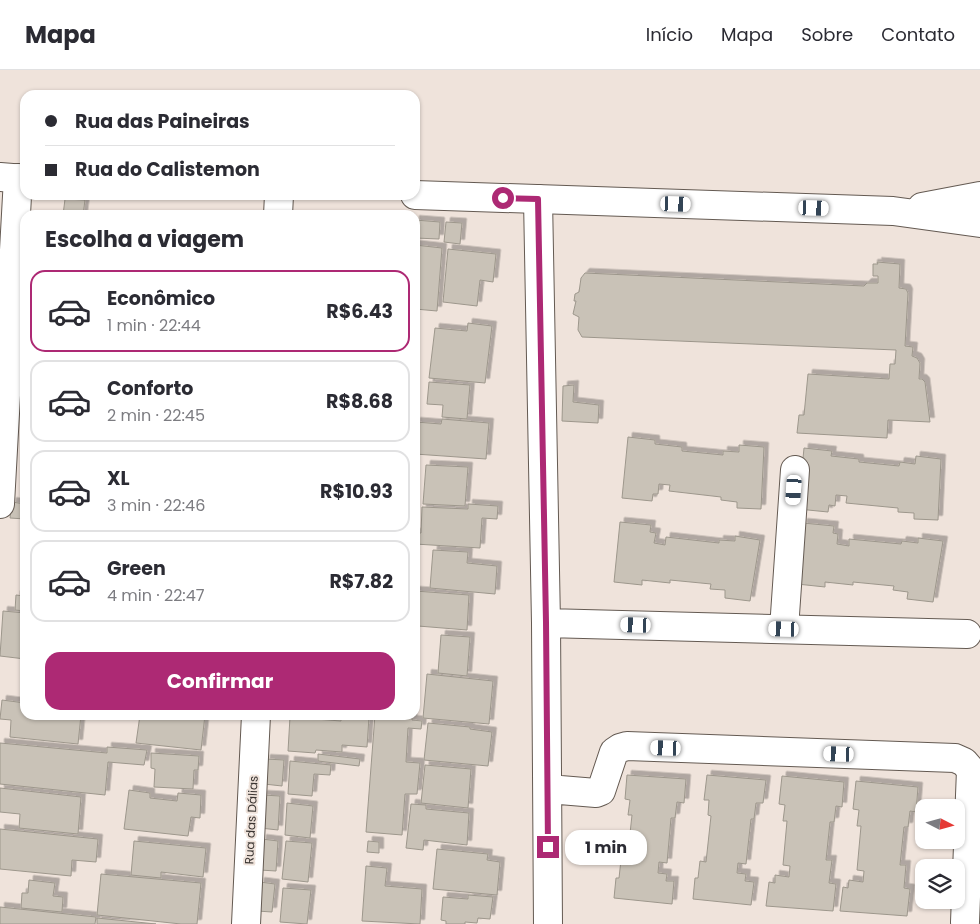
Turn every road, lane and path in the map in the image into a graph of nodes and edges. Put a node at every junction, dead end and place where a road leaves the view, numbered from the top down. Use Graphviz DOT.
graph roads {
  1 [pos="14,178"];
  2 [pos="420,195"];
  3 [pos="980,196"];
  4 [pos="538,199"];
  5 [pos="893,211"];
  6 [pos="980,222"];
  7 [pos="795,470"];
  8 [pos="0,504"];
  9 [pos="546,622"];
  10 [pos="784,629"];
  11 [pos="967,634"];
  12 [pos="256,720"];
  13 [pos="548,788"];
  14 [pos="965,922"];
  15 [pos="246,924"];
  16 [pos="548,924"];
  1 -- 8 [label="street"];
  2 -- 4 [label="street"];
  3 -- 5 [label="street"];
  4 -- 5 [label="street"];
  4 -- 9 [label="street"];
  5 -- 6 [label="street"];
  7 -- 10 [label="street"];
  9 -- 10 [label="street"];
  9 -- 13 [label="street"];
  10 -- 11 [label="street"];
  12 -- 15 [label="street, Rua das Dálias"];
  13 -- 14 [label="street"];
  13 -- 16 [label="street"];
}
